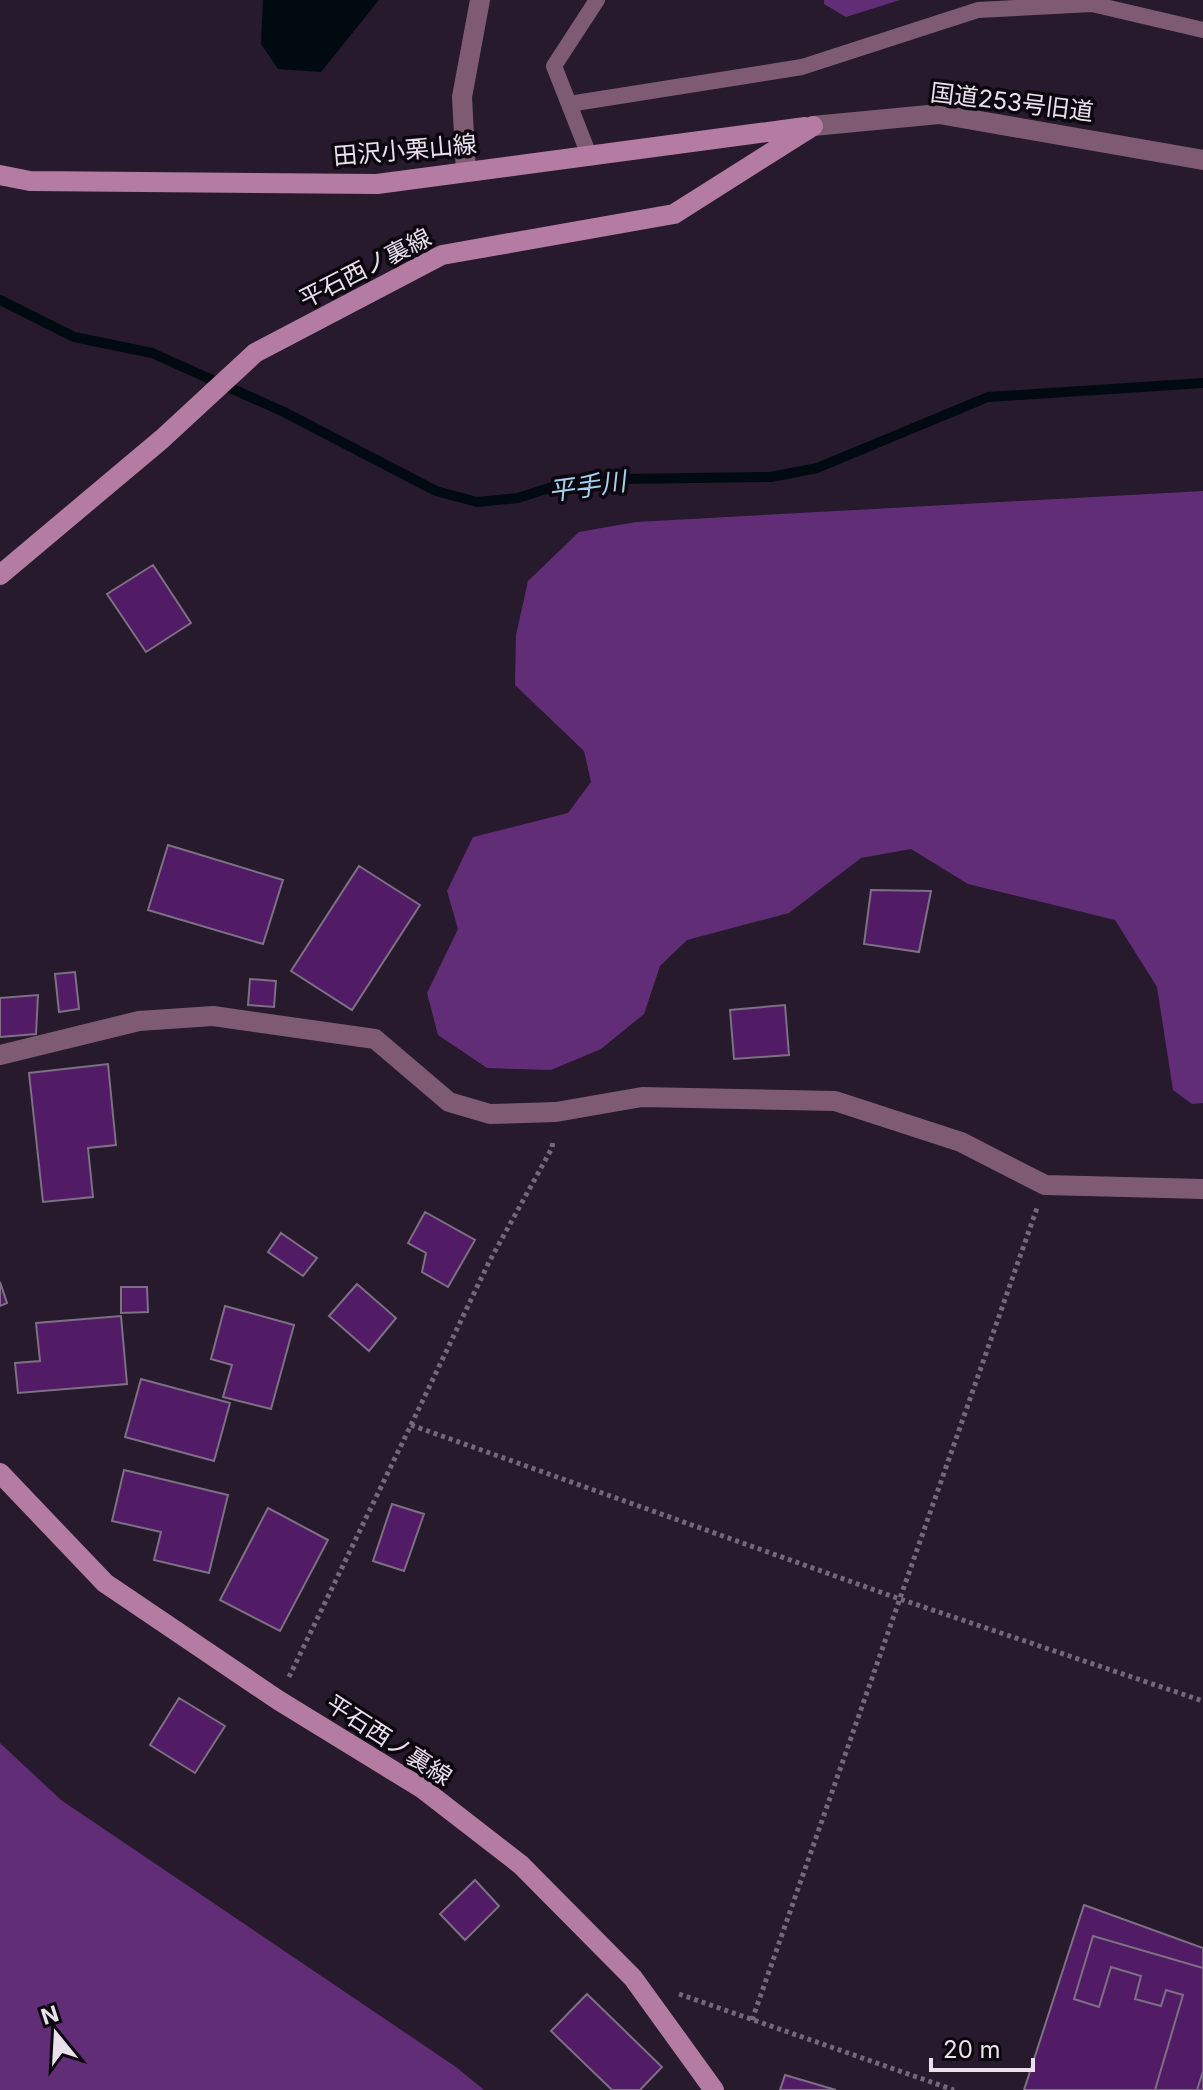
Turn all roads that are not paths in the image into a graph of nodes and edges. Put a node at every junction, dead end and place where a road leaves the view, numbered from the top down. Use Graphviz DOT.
graph roads {
  1 [pos="480,0"];
  2 [pos="597,0"];
  3 [pos="1203,30"];
  4 [pos="569,104"];
  5 [pos="813,126"];
  6 [pos="589,155"];
  7 [pos="1203,160"];
  8 [pos="466,172"];
  9 [pos="0,175"];
  10 [pos="0,575"];
  11 [pos="0,1055"];
  12 [pos="1203,1189"];
  13 [pos="0,1473"];
  14 [pos="714,2090"];
  1 -- 8 [label="street"];
  2 -- 4 [label="lane"];
  3 -- 4 [label="lane"];
  4 -- 6 [label="lane"];
  5 -- 6 [label="main road, 田沢小栗山線"];
  5 -- 7 [label="street, 国道253号旧道"];
  5 -- 10 [label="main road, 平石西ノ裏線"];
  6 -- 8 [label="main road, 田沢小栗山線"];
  8 -- 9 [label="main road, 田沢小栗山線"];
  11 -- 12 [label="street"];
  13 -- 14 [label="main road, 平石西ノ裏線"];
}
